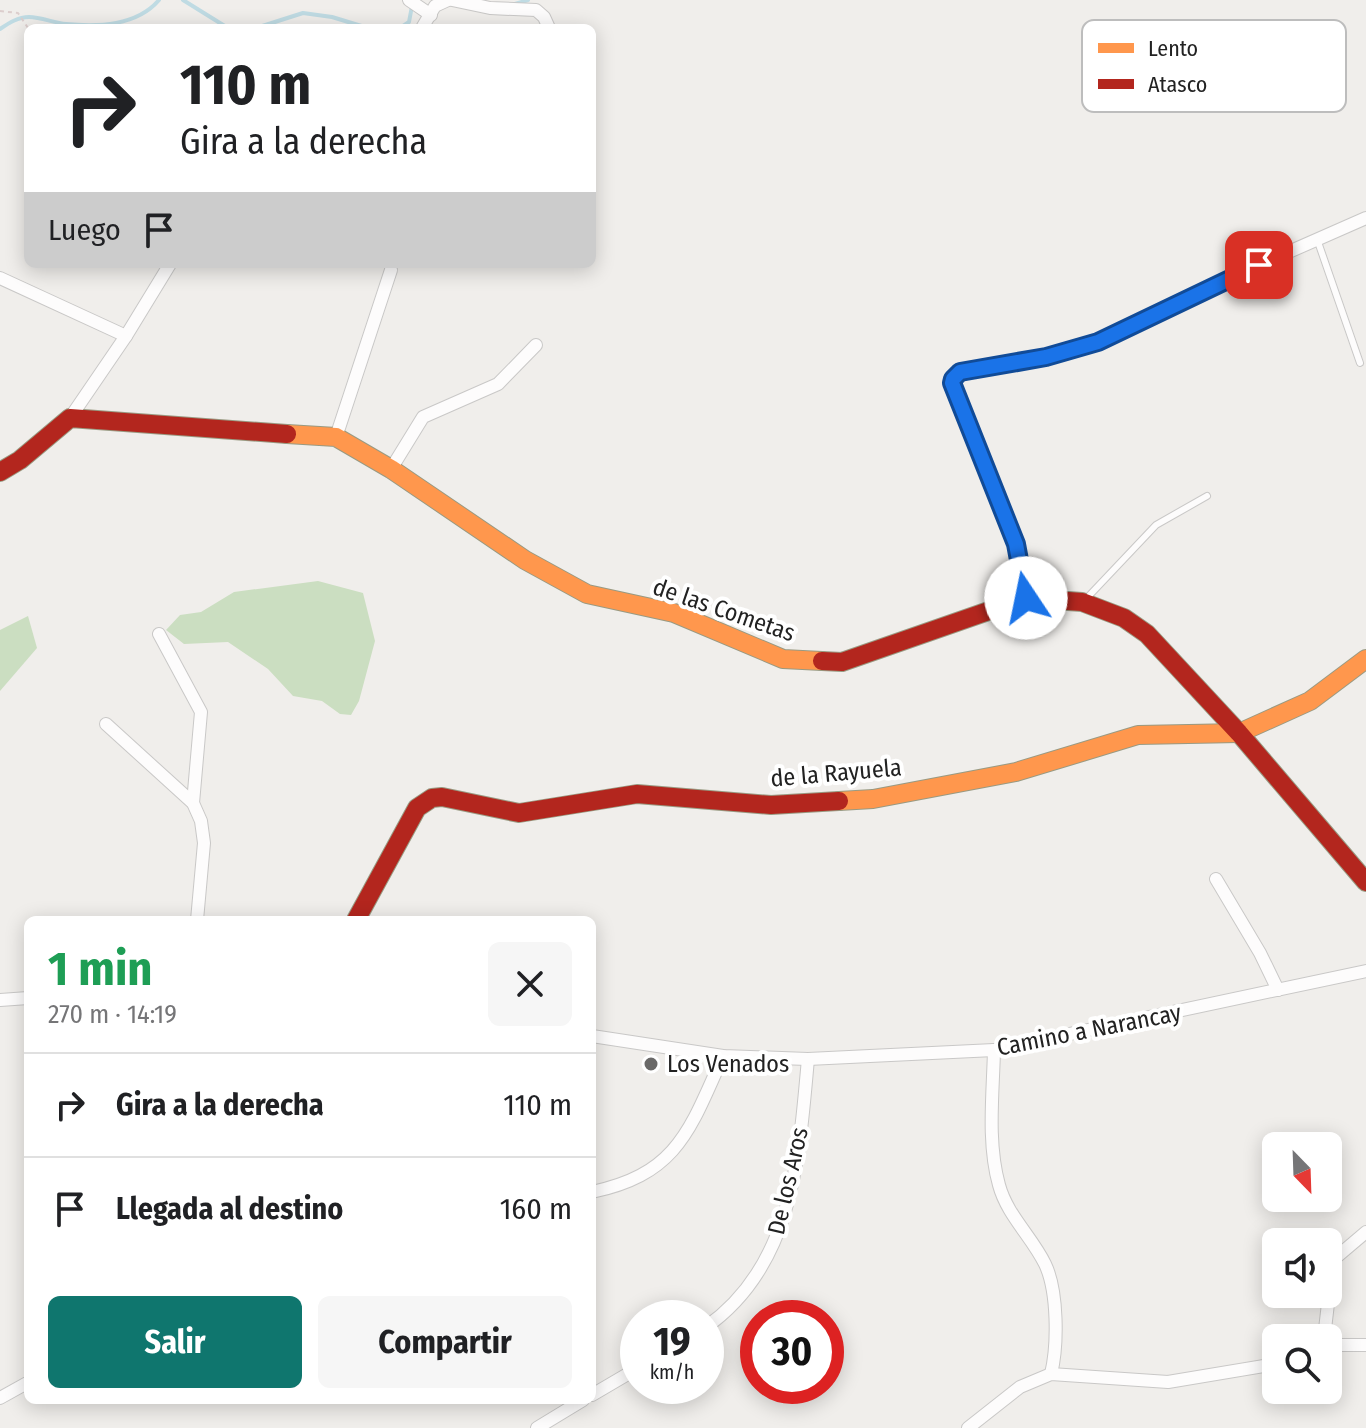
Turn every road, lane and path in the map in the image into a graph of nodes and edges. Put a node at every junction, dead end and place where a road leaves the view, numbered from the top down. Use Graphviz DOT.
graph roads {
  1 [pos="450,0"];
  2 [pos="413,3"];
  3 [pos="0,11"];
  4 [pos="431,15"];
  5 [pos="26,24"];
  6 [pos="425,24"];
  7 [pos="547,24"];
  8 [pos="1366,218"];
  9 [pos="1317,239"];
  10 [pos="168,268"];
  11 [pos="391,270"];
  12 [pos="0,278"];
  13 [pos="126,336"];
  14 [pos="536,345"];
  15 [pos="1360,363"];
  16 [pos="70,418"];
  17 [pos="336,437"];
  18 [pos="391,469"];
  19 [pos="0,472"];
  20 [pos="1207,496"];
  21 [pos="1026,598"];
  22 [pos="1082,602"];
  23 [pos="159,634"];
  24 [pos="1366,659"];
  25 [pos="106,724"];
  26 [pos="1239,733"];
  27 [pos="193,803"];
  28 [pos="1216,879"];
  29 [pos="1366,882"];
  30 [pos="197,916"];
  31 [pos="358,916"];
  32 [pos="1366,971"];
  33 [pos="1278,990"];
  34 [pos="24,998"];
  35 [pos="0,1000"];
  36 [pos="596,1037"];
  37 [pos="994,1050"];
  38 [pos="723,1056"];
  39 [pos="808,1059"];
  40 [pos="596,1191"];
  41 [pos="1366,1232"];
  42 [pos="724,1310"];
  43 [pos="1326,1324"];
  44 [pos="1342,1345"];
  45 [pos="1366,1345"];
  46 [pos="1262,1366"];
  47 [pos="1051,1374"];
  48 [pos="620,1379"];
  49 [pos="24,1385"];
  50 [pos="596,1393"];
  51 [pos="0,1398"];
  52 [pos="576,1404"];
  53 [pos="537,1428"];
  54 [pos="968,1428"];
  1 -- 4 [label="street"];
  1 -- 7 [label="street"];
  2 -- 4 [label="street"];
  3 -- 5 [label="path"];
  4 -- 6 [label="street"];
  8 -- 9 [label="street"];
  9 -- 15 [label="lane"];
  9 -- 21 [label="street"];
  10 -- 13 [label="street"];
  11 -- 17 [label="street"];
  12 -- 13 [label="street"];
  13 -- 16 [label="street"];
  14 -- 18 [label="street"];
  16 -- 17 [label="street, de las Cometas"];
  16 -- 19 [label="street"];
  17 -- 18 [label="street, de las Cometas"];
  18 -- 21 [label="street, de las Cometas"];
  20 -- 22 [label="lane"];
  21 -- 22 [label="street, de las Cometas"];
  22 -- 26 [label="street, de las Cometas"];
  23 -- 27 [label="street"];
  24 -- 26 [label="street, de la Rayuela"];
  25 -- 27 [label="street"];
  26 -- 29 [label="street, de las Cometas"];
  26 -- 31 [label="street, de la Rayuela"];
  27 -- 30 [label="street"];
  28 -- 33 [label="street"];
  32 -- 33 [label="street, Camino a Narancay"];
  33 -- 37 [label="street, Camino a Narancay"];
  34 -- 35 [label="street"];
  36 -- 38 [label="street, Camino a Narancay"];
  37 -- 39 [label="street, Camino a Narancay"];
  37 -- 47 [label="street"];
  38 -- 39 [label="street, Camino a Narancay"];
  38 -- 40 [label="street"];
  39 -- 42 [label="street, De los Aros"];
  41 -- 43 [label="street"];
  44 -- 45 [label="street"];
  46 -- 47 [label="street"];
  47 -- 54 [label="street"];
  48 -- 50 [label="street"];
  49 -- 51 [label="street"];
  52 -- 53 [label="street"];
}
